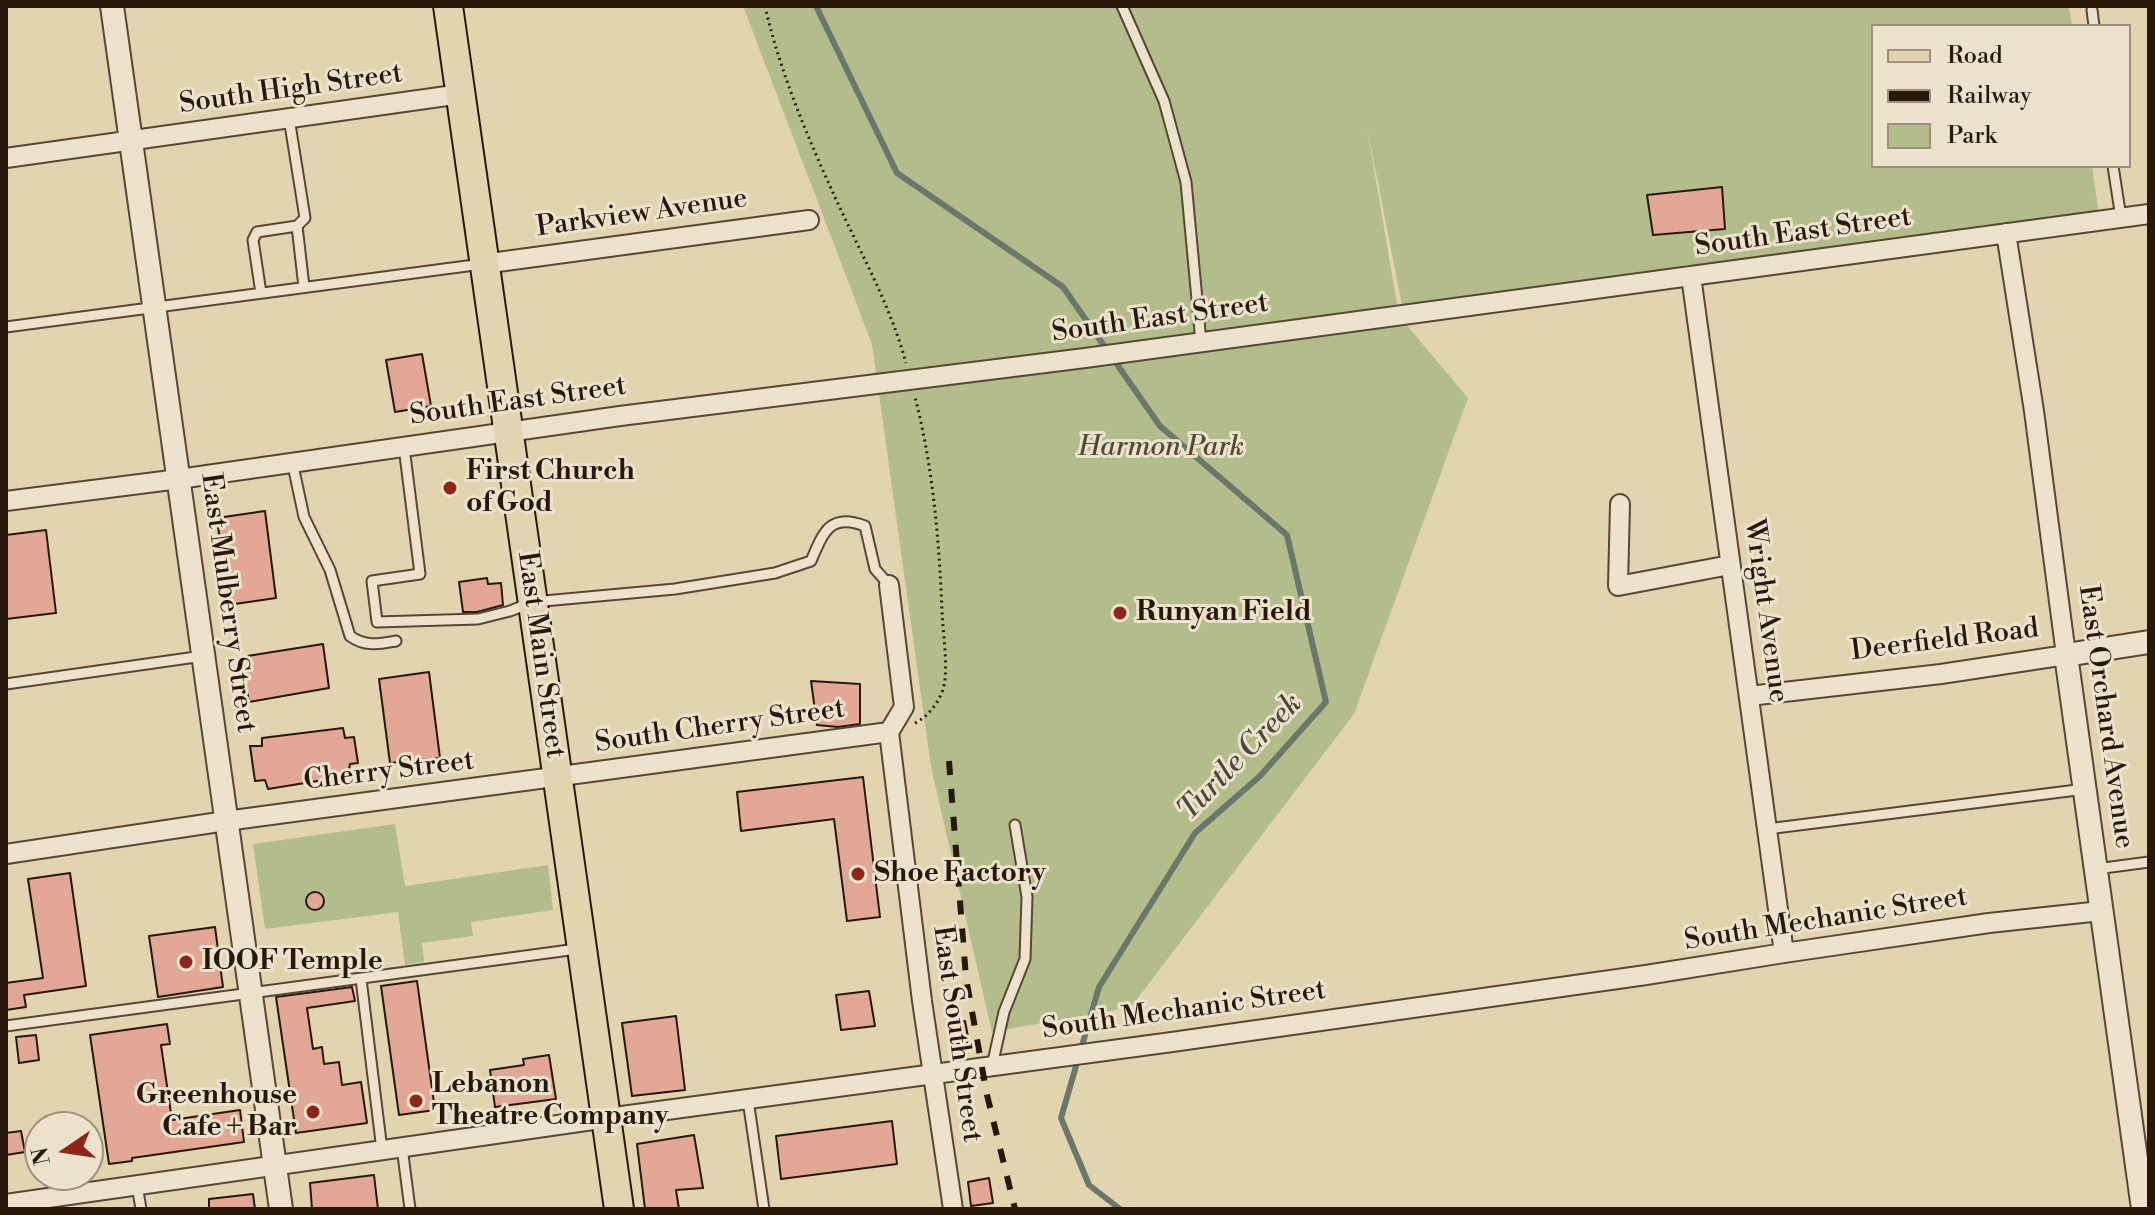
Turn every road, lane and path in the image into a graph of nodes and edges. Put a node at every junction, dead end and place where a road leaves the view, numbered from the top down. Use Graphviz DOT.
graph roads {
  1 [pos="112,6"];
  2 [pos="448,6"];
  3 [pos="765,6"];
  4 [pos="1122,6"];
  5 [pos="2092,10"];
  6 [pos="2094,24"];
  7 [pos="461,94"];
  8 [pos="289,118"];
  9 [pos="130,141"];
  10 [pos="6,158"];
  11 [pos="2113,168"];
  12 [pos="2149,214"];
  13 [pos="2121,218"];
  14 [pos="809,220"];
  15 [pos="297,226"];
  16 [pos="2006,233"];
  17 [pos="483,264"];
  18 [pos="1691,276"];
  19 [pos="304,287"];
  20 [pos="261,293"];
  21 [pos="154,307"];
  22 [pos="6,327"];
  23 [pos="1201,342"];
  24 [pos="911,380"];
  25 [pos="508,431"];
  26 [pos="404,446"];
  27 [pos="292,461"];
  28 [pos="179,479"];
  29 [pos="6,501"];
  30 [pos="1620,504"];
  31 [pos="1730,565"];
  32 [pos="889,585"];
  33 [pos="533,602"];
  34 [pos="396,641"];
  35 [pos="2149,642"];
  36 [pos="2066,655"];
  37 [pos="203,656"];
  38 [pos="945,682"];
  39 [pos="6,684"];
  40 [pos="1749,696"];
  41 [pos="889,732"];
  42 [pos="558,778"];
  43 [pos="2085,789"];
  44 [pos="226,821"];
  45 [pos="1015,825"];
  46 [pos="1767,829"];
  47 [pos="6,854"];
  48 [pos="2149,862"];
  49 [pos="2096,869"];
  50 [pos="2101,911"];
  51 [pos="583,948"];
  52 [pos="1784,953"];
  53 [pos="361,979"];
  54 [pos="251,994"];
  55 [pos="6,1026"];
  56 [pos="992,1066"];
  57 [pos="932,1074"];
  58 [pos="748,1100"];
  59 [pos="607,1118"];
  60 [pos="402,1147"];
  61 [pos="382,1150"];
  62 [pos="275,1165"];
  63 [pos="137,1185"];
  64 [pos="6,1204"];
  65 [pos="31,1205"];
  66 [pos="141,1209"];
  67 [pos="281,1209"];
  68 [pos="410,1209"];
  69 [pos="619,1209"];
  70 [pos="764,1209"];
  71 [pos="953,1209"];
  72 [pos="2143,1209"];
  1 -- 9 [label="street, East Mulberry Street"];
  2 -- 7 [label="main road, East Main Street"];
  3 -- 24 [label="path"];
  4 -- 23 [label="lane"];
  5 -- 6 [label="lane"];
  7 -- 8 [label="street, South High Street"];
  7 -- 17 [label="main road, East Main Street"];
  8 -- 9 [label="street, South High Street"];
  8 -- 15 [label="lane"];
  9 -- 10 [label="street, South High Street"];
  9 -- 21 [label="street, East Mulberry Street"];
  11 -- 13 [label="lane"];
  12 -- 13 [label="street, South East Street"];
  13 -- 16 [label="street, South East Street"];
  14 -- 17 [label="street, Parkview Avenue"];
  15 -- 19 [label="lane"];
  15 -- 20 [label="lane"];
  16 -- 18 [label="street, South East Street"];
  16 -- 36 [label="street, East Orchard Avenue"];
  17 -- 19 [label="lane"];
  17 -- 25 [label="main road, East Main Street"];
  18 -- 23 [label="street, South East Street"];
  18 -- 31 [label="street, Wright Avenue"];
  19 -- 20 [label="lane"];
  20 -- 21 [label="lane"];
  21 -- 22 [label="lane"];
  21 -- 28 [label="street, East Mulberry Street"];
  23 -- 24 [label="street, South East Street"];
  24 -- 25 [label="street, South East Street"];
  24 -- 38 [label="path"];
  25 -- 26 [label="street, South East Street"];
  25 -- 33 [label="main road, East Main Street"];
  26 -- 27 [label="street, South East Street"];
  26 -- 33 [label="lane"];
  27 -- 28 [label="street, South East Street"];
  27 -- 34 [label="lane"];
  28 -- 29 [label="street, South East Street"];
  28 -- 37 [label="street, East Mulberry Street"];
  30 -- 31 [label="street"];
  31 -- 40 [label="street, Wright Avenue"];
  32 -- 33 [label="lane"];
  32 -- 41 [label="street, East South Street"];
  33 -- 42 [label="main road, East Main Street"];
  35 -- 36 [label="street, Deerfield Road"];
  36 -- 40 [label="street, Deerfield Road"];
  36 -- 43 [label="street, East Orchard Avenue"];
  37 -- 39 [label="lane"];
  37 -- 44 [label="street, East Mulberry Street"];
  40 -- 46 [label="street, Wright Avenue"];
  41 -- 42 [label="street, South Cherry Street"];
  41 -- 57 [label="street, East South Street"];
  42 -- 44 [label="street, Cherry Street"];
  42 -- 51 [label="main road, East Main Street"];
  43 -- 46 [label="lane"];
  43 -- 49 [label="street, East Orchard Avenue"];
  44 -- 47 [label="street, Cherry Street"];
  44 -- 54 [label="street, East Mulberry Street"];
  45 -- 56 [label="lane"];
  46 -- 52 [label="street, Wright Avenue"];
  48 -- 49 [label="lane"];
  49 -- 50 [label="street, East Orchard Avenue"];
  50 -- 52 [label="street, South Mechanic Street"];
  50 -- 72 [label="street, East Orchard Avenue"];
  51 -- 53 [label="lane"];
  51 -- 59 [label="main road, East Main Street"];
  52 -- 56 [label="street, South Mechanic Street"];
  53 -- 54 [label="lane"];
  53 -- 61 [label="lane"];
  54 -- 55 [label="lane"];
  54 -- 62 [label="street, East Mulberry Street"];
  56 -- 57 [label="street, South Mechanic Street"];
  57 -- 58 [label="street, South Mechanic Street"];
  57 -- 71 [label="street, East South Street"];
  58 -- 59 [label="street, South Mechanic Street"];
  58 -- 70 [label="lane"];
  59 -- 60 [label="street, South Mechanic Street"];
  59 -- 69 [label="main road, East Main Street"];
  60 -- 61 [label="street, South Mechanic Street"];
  60 -- 68 [label="lane"];
  61 -- 62 [label="street, South Mechanic Street"];
  62 -- 63 [label="street, South Mechanic Street"];
  62 -- 67 [label="street, East Mulberry Street"];
  63 -- 65 [label="street, South Mechanic Street"];
  63 -- 66 [label="lane"];
  64 -- 65 [label="street, South Mechanic Street"];
}
